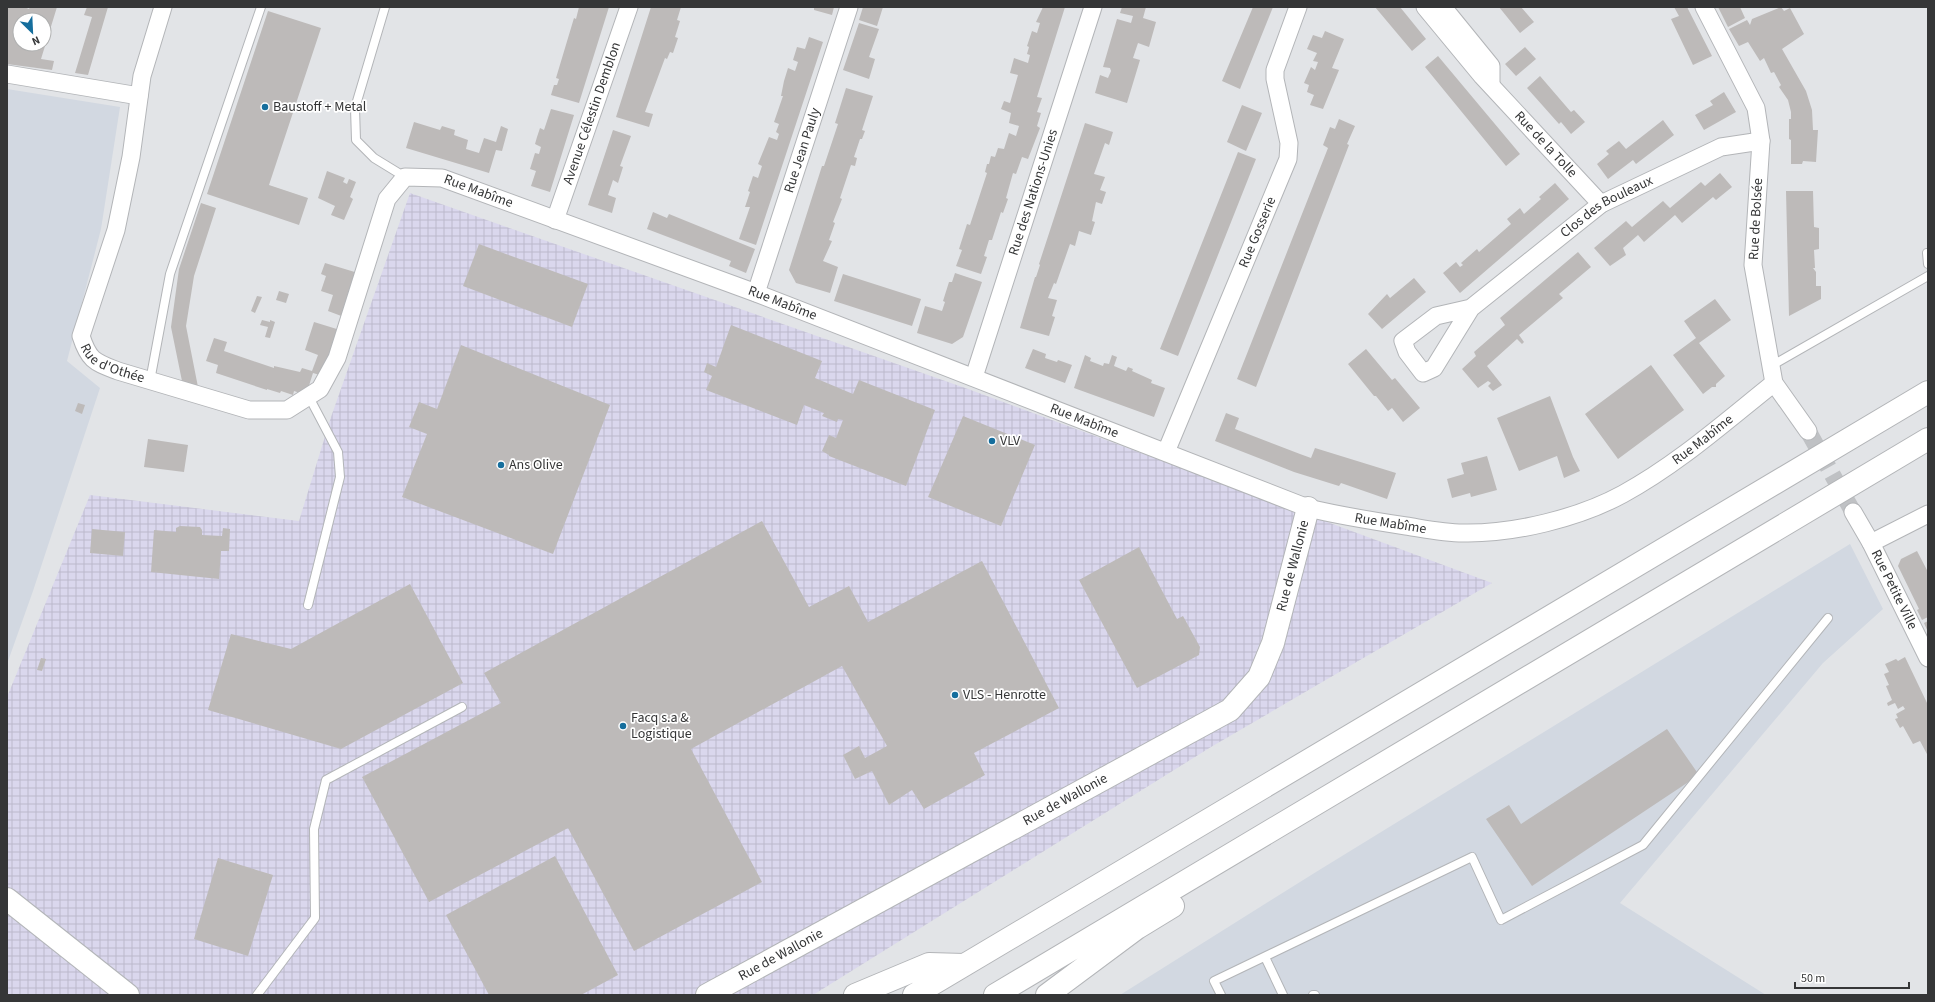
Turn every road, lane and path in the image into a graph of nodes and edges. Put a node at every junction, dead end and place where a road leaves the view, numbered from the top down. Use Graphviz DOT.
graph roads {
  1 [pos="162,7"];
  2 [pos="261,7"];
  3 [pos="385,7"];
  4 [pos="629,7"];
  5 [pos="849,7"];
  6 [pos="1093,7"];
  7 [pos="1298,7"];
  8 [pos="1425,7"];
  9 [pos="1443,7"];
  10 [pos="1704,7"];
  11 [pos="7,74"];
  12 [pos="1491,84"];
  13 [pos="139,96"];
  14 [pos="1760,141"];
  15 [pos="405,177"];
  16 [pos="1601,204"];
  17 [pos="555,220"];
  18 [pos="1927,253"];
  19 [pos="1928,264"];
  20 [pos="1928,276"];
  21 [pos="756,293"];
  22 [pos="1471,308"];
  23 [pos="1771,366"];
  24 [pos="974,377"];
  25 [pos="150,380"];
  26 [pos="1774,383"];
  27 [pos="1928,392"];
  28 [pos="308,397"];
  29 [pos="1808,431"];
  30 [pos="1928,439"];
  31 [pos="1166,452"];
  32 [pos="1308,508"];
  33 [pos="1854,512"];
  34 [pos="1928,514"];
  35 [pos="1871,543"];
  36 [pos="308,604"];
  37 [pos="1828,618"];
  38 [pos="1928,658"];
  39 [pos="462,707"];
  40 [pos="1444,727"];
  41 [pos="7,899"];
  42 [pos="1264,957"];
  43 [pos="964,965"];
  44 [pos="128,995"];
  45 [pos="257,995"];
  46 [pos="707,995"];
  47 [pos="855,995"];
  48 [pos="914,995"];
  49 [pos="994,995"];
  50 [pos="1047,995"];
  51 [pos="1221,995"];
  52 [pos="1282,995"];
  1 -- 13 [label="street, Rue d'Othée"];
  2 -- 25 [label="lane"];
  3 -- 15 [label="lane"];
  4 -- 17 [label="street, Avenue Célestin Demblon"];
  5 -- 21 [label="street, Rue Jean Pauly"];
  6 -- 24 [label="street, Rue des Nations-Unies"];
  7 -- 31 [label="street, Rue Gosserie"];
  8 -- 12 [label="street, Rue de la Tolle"];
  9 -- 12 [label="street"];
  10 -- 14 [label="street, Rue de Bolsée"];
  11 -- 13 [label="street"];
  12 -- 16 [label="street, Rue de la Tolle"];
  13 -- 25 [label="street, Rue d'Othée"];
  14 -- 16 [label="street, Clos des Bouleaux"];
  14 -- 23 [label="street, Rue de Bolsée"];
  15 -- 17 [label="street, Rue Mabîme"];
  15 -- 28 [label="street, Rue d'Othée"];
  16 -- 22 [label="street, Clos des Bouleaux"];
  17 -- 21 [label="street, Rue Mabîme"];
  18 -- 19 [label="lane"];
  20 -- 23 [label="lane"];
  21 -- 24 [label="street, Rue Mabîme"];
  23 -- 26 [label="street, Rue de Bolsée"];
  24 -- 31 [label="street, Rue Mabîme"];
  25 -- 28 [label="street, Rue d'Othée"];
  26 -- 29 [label="street, Rue de Bolsée"];
  26 -- 32 [label="street, Rue Mabîme"];
  27 -- 43 [label="main road"];
  28 -- 36 [label="lane"];
  30 -- 40 [label="main road"];
  31 -- 32 [label="street, Rue Mabîme"];
  32 -- 46 [label="main road, Rue de Wallonie"];
  33 -- 35 [label="street, Rue Petite Ville"];
  34 -- 35 [label="street"];
  35 -- 38 [label="street, Rue Petite Ville"];
  37 -- 42 [label="lane"];
  39 -- 45 [label="lane"];
  40 -- 49 [label="main road"];
  40 -- 50 [label="main road"];
  41 -- 44 [label="main road"];
  42 -- 51 [label="lane"];
  42 -- 52 [label="lane"];
  43 -- 47 [label="main road"];
  43 -- 48 [label="main road"];
}
